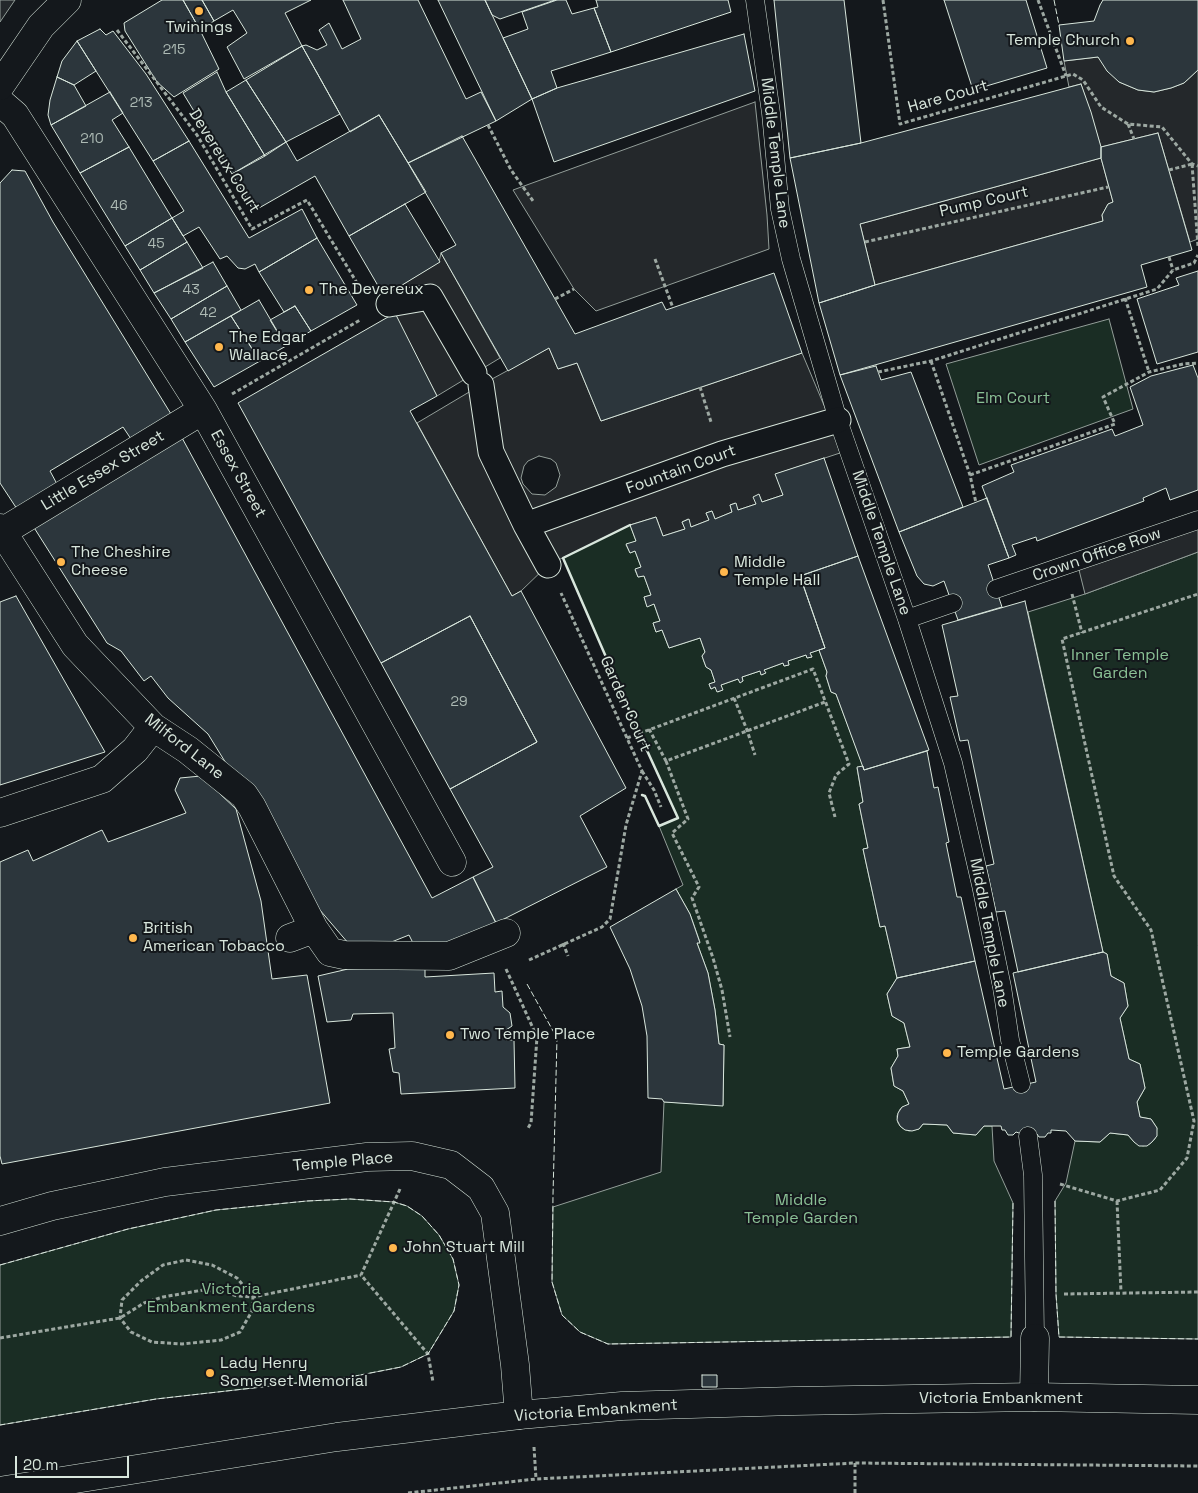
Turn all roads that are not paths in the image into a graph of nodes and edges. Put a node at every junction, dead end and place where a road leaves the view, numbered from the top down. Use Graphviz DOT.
graph roads {
  1 [pos="67,0"];
  2 [pos="755,0"];
  3 [pos="0,86"];
  4 [pos="0,102"];
  5 [pos="389,304"];
  6 [pos="203,410"];
  7 [pos="838,420"];
  8 [pos="1198,520"];
  9 [pos="526,526"];
  10 [pos="1,530"];
  11 [pos="548,565"];
  12 [pos="996,589"];
  13 [pos="952,603"];
  14 [pos="907,619"];
  15 [pos="154,727"];
  16 [pos="0,813"];
  17 [pos="452,862"];
  18 [pos="499,936"];
  19 [pos="1020,1084"];
  20 [pos="1028,1136"];
  21 [pos="0,1221"];
  22 [pos="1035,1338"];
  23 [pos="1034,1397"];
  24 [pos="1198,1400"];
  25 [pos="519,1415"];
  26 [pos="0,1491"];
  1 -- 3 [label="street"];
  2 -- 7 [label="lane, Middle Temple Lane"];
  4 -- 6 [label="street, Essex Street"];
  5 -- 9 [label="street"];
  6 -- 10 [label="street, Little Essex Street"];
  6 -- 17 [label="street, Essex Street"];
  7 -- 9 [label="street, Fountain Court"];
  7 -- 14 [label="lane, Middle Temple Lane"];
  8 -- 12 [label="lane, Crown Office Row"];
  9 -- 11 [label="street"];
  10 -- 15 [label="street, Milford Lane"];
  13 -- 14 [label="lane"];
  14 -- 19 [label="lane, Middle Temple Lane"];
  15 -- 16 [label="street"];
  15 -- 18 [label="street, Milford Lane"];
  20 -- 22 [label="lane"];
  21 -- 25 [label="street, Temple Place"];
  22 -- 23 [label="street"];
  23 -- 24 [label="street, Victoria Embankment"];
  23 -- 25 [label="street, Victoria Embankment"];
  25 -- 26 [label="street, Victoria Embankment"];
}
